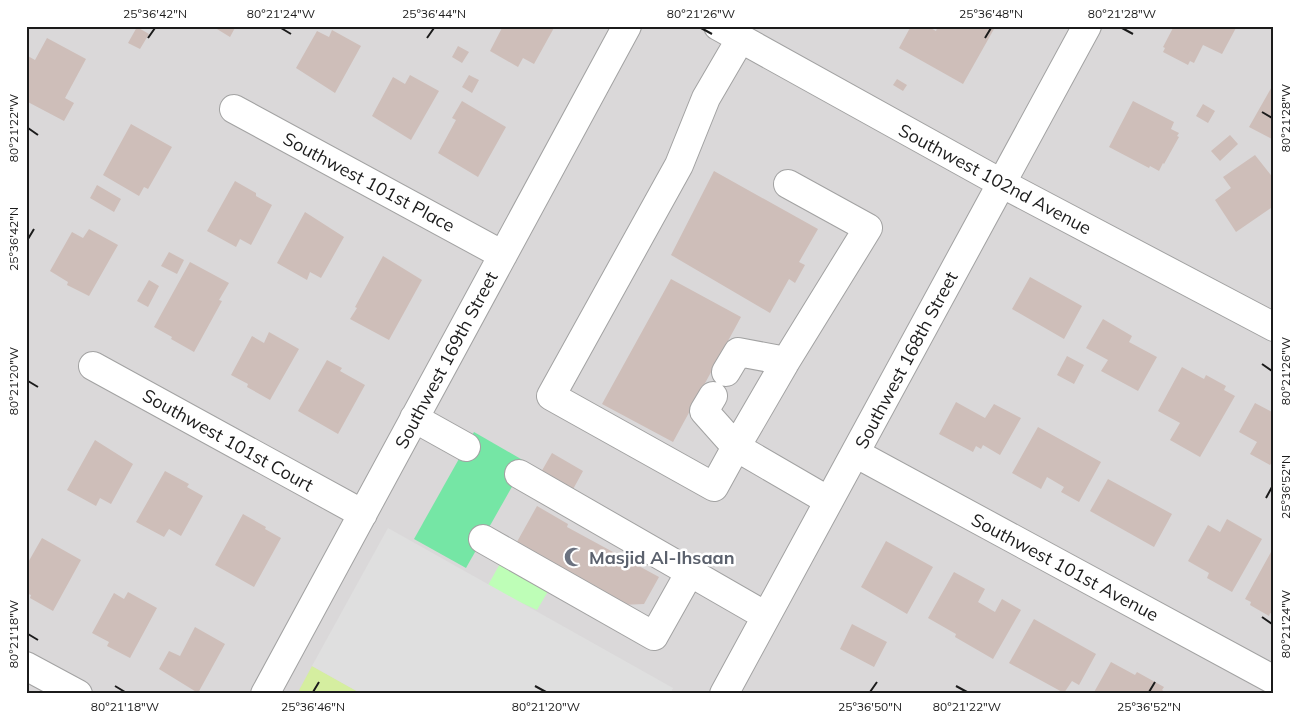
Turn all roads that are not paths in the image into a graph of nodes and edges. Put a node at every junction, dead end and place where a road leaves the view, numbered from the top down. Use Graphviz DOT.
graph roads {
  1 [pos="627,26"];
  2 [pos="1087,26"];
  3 [pos="729,30"];
  4 [pos="234,109"];
  5 [pos="1001,183"];
  6 [pos="788,184"];
  7 [pos="503,255"];
  8 [pos="1273,326"];
  9 [pos="786,361"];
  10 [pos="93,366"];
  11 [pos="726,372"];
  12 [pos="713,396"];
  13 [pos="414,418"];
  14 [pos="736,447"];
  15 [pos="466,448"];
  16 [pos="856,453"];
  17 [pos="519,474"];
  18 [pos="829,501"];
  19 [pos="363,514"];
  20 [pos="482,539"];
  21 [pos="690,572"];
  22 [pos="766,616"];
  23 [pos="26,666"];
  24 [pos="1274,680"];
  25 [pos="78,694"];
  26 [pos="265,694"];
  27 [pos="724,694"];
  1 -- 7 [label="street, Southwest 169th Street"];
  2 -- 5 [label="street, Southwest 168th Street"];
  3 -- 5 [label="street, Southwest 102nd Avenue"];
  3 -- 14 [label="street"];
  4 -- 7 [label="street, Southwest 101st Place"];
  5 -- 8 [label="street, Southwest 102nd Avenue"];
  5 -- 16 [label="street, Southwest 168th Street"];
  6 -- 9 [label="street"];
  7 -- 13 [label="street, Southwest 169th Street"];
  9 -- 11 [label="street"];
  9 -- 14 [label="street"];
  10 -- 19 [label="street, Southwest 101st Court"];
  12 -- 14 [label="street"];
  13 -- 15 [label="street"];
  13 -- 19 [label="street, Southwest 169th Street"];
  14 -- 18 [label="street"];
  16 -- 18 [label="street, Southwest 168th Street"];
  16 -- 24 [label="street, Southwest 101st Avenue"];
  17 -- 21 [label="street"];
  18 -- 22 [label="street, Southwest 168th Street"];
  19 -- 26 [label="street, Southwest 169th Street"];
  20 -- 21 [label="street"];
  21 -- 22 [label="street"];
  22 -- 27 [label="street, Southwest 168th Street"];
  23 -- 25 [label="street"];
}
